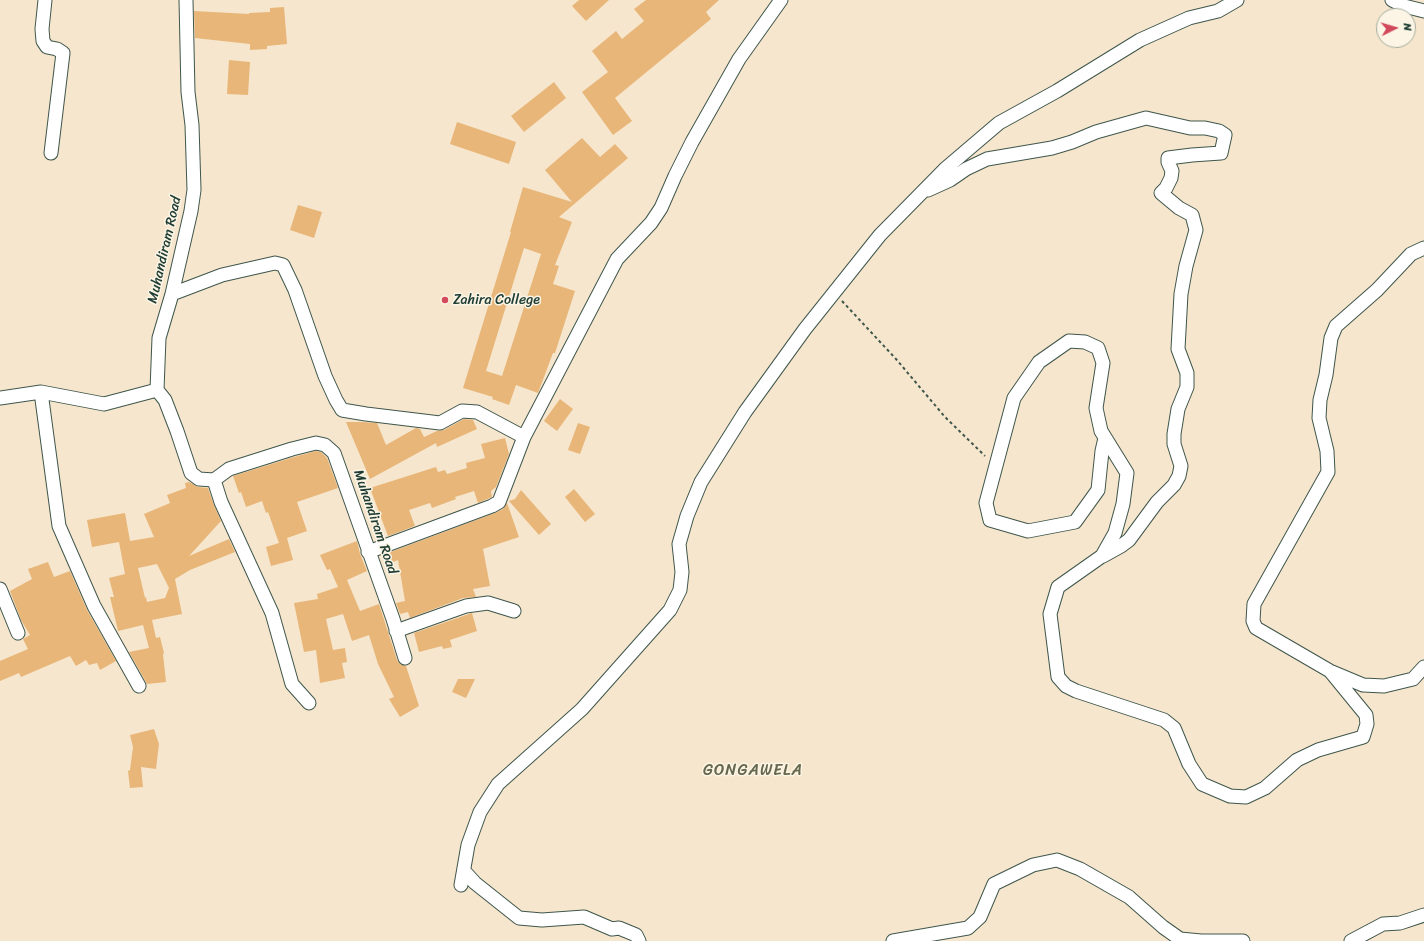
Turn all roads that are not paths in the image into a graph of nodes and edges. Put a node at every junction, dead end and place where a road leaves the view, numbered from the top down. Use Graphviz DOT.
graph roads {
  1 [pos="45,0"];
  2 [pos="186,0"];
  3 [pos="781,0"];
  4 [pos="1237,0"];
  5 [pos="1392,0"];
  6 [pos="1424,11"];
  7 [pos="50,153"];
  8 [pos="921,194"];
  9 [pos="1424,248"];
  10 [pos="172,294"];
  11 [pos="157,390"];
  12 [pos="41,392"];
  13 [pos="0,398"];
  14 [pos="524,438"];
  15 [pos="1105,438"];
  16 [pos="214,480"];
  17 [pos="368,552"];
  18 [pos="1102,556"];
  19 [pos="0,589"];
  20 [pos="514,611"];
  21 [pos="396,631"];
  22 [pos="18,633"];
  23 [pos="405,658"];
  24 [pos="1424,667"];
  25 [pos="1330,671"];
  26 [pos="139,686"];
  27 [pos="309,703"];
  28 [pos="464,871"];
  29 [pos="461,885"];
  30 [pos="1424,915"];
  31 [pos="639,941"];
  32 [pos="893,941"];
  33 [pos="1243,941"];
  34 [pos="1351,941"];
  1 -- 7 [label="street"];
  2 -- 10 [label="street, Muhandiram Road"];
  3 -- 14 [label="street"];
  4 -- 8 [label="street"];
  5 -- 6 [label="street"];
  8 -- 18 [label="street"];
  8 -- 28 [label="street"];
  9 -- 25 [label="street"];
  10 -- 11 [label="street, Muhandiram Road"];
  10 -- 14 [label="street"];
  11 -- 12 [label="street"];
  11 -- 16 [label="street"];
  12 -- 13 [label="street"];
  12 -- 26 [label="street"];
  14 -- 17 [label="street"];
  15 -- 15 [label="street"];
  15 -- 18 [label="street"];
  16 -- 17 [label="street, Muhandiram Road"];
  16 -- 27 [label="street"];
  17 -- 21 [label="street, Muhandiram Road"];
  18 -- 25 [label="street"];
  19 -- 22 [label="street"];
  20 -- 21 [label="street"];
  21 -- 23 [label="street, Muhandiram Road"];
  24 -- 25 [label="street"];
  28 -- 29 [label="street"];
  28 -- 31 [label="street"];
  30 -- 34 [label="street"];
  32 -- 33 [label="street"];
}
